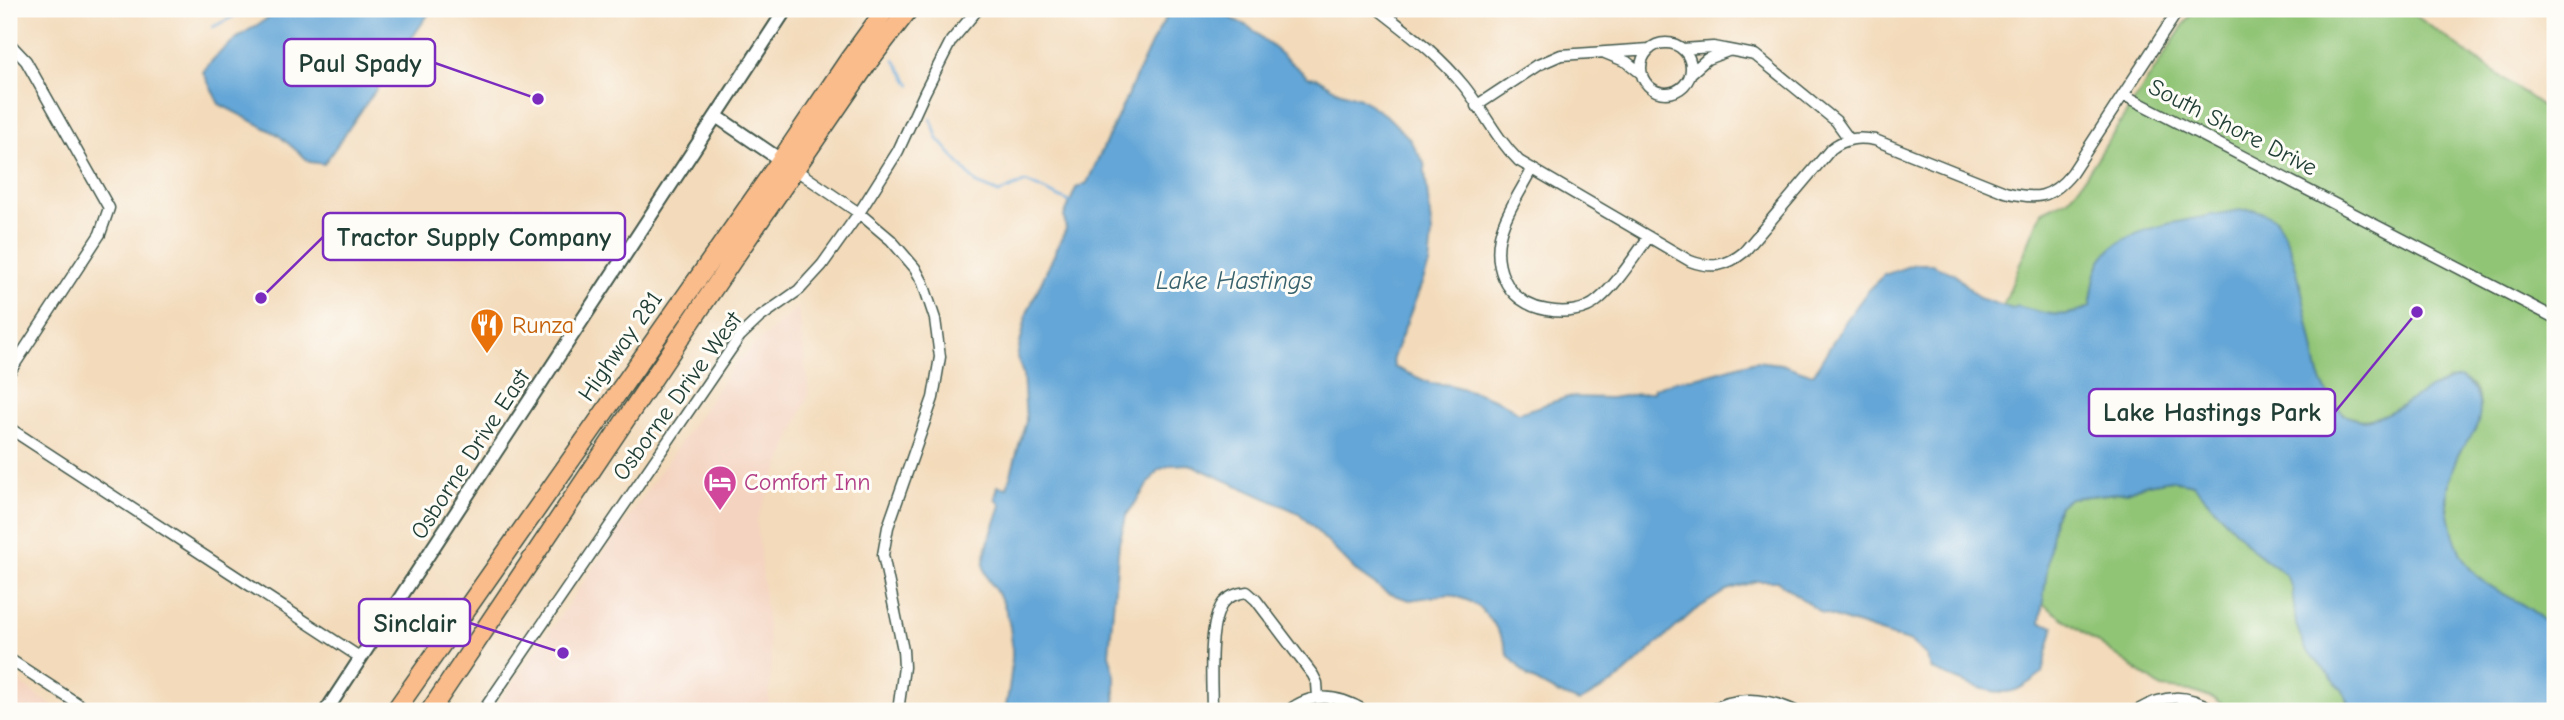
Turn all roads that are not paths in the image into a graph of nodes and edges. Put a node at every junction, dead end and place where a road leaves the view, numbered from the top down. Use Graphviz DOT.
graph roads {
  1 [pos="786,9"];
  2 [pos="886,9"];
  3 [pos="909,9"];
  4 [pos="978,9"];
  5 [pos="1378,9"];
  6 [pos="2179,9"];
  7 [pos="9,43"];
  8 [pos="1650,49"];
  9 [pos="1682,49"];
  10 [pos="1732,50"];
  11 [pos="1605,53"];
  12 [pos="1642,74"];
  13 [pos="1690,74"];
  14 [pos="2124,95"];
  15 [pos="1476,106"];
  16 [pos="716,116"];
  17 [pos="1849,139"];
  18 [pos="781,160"];
  19 [pos="796,170"];
  20 [pos="1532,170"];
  21 [pos="859,213"];
  22 [pos="1649,237"];
  23 [pos="2555,318"];
  24 [pos="9,373"];
  25 [pos="9,428"];
  26 [pos="361,658"];
  27 [pos="9,659"];
  28 [pos="1318,697"];
  29 [pos="89,711"];
  30 [pos="326,711"];
  31 [pos="396,711"];
  32 [pos="429,711"];
  33 [pos="483,711"];
  34 [pos="898,711"];
  35 [pos="1212,711"];
  36 [pos="1288,711"];
  37 [pos="1365,711"];
  38 [pos="1710,711"];
  39 [pos="1795,711"];
  40 [pos="2136,711"];
  41 [pos="2215,711"];
  1 -- 16 [label="street, Osborne Drive East"];
  2 -- 18 [label="highway, Highway 281"];
  3 -- 19 [label="highway, Highway 281"];
  4 -- 21 [label="street, Osborne Drive West"];
  5 -- 15 [label="street"];
  6 -- 14 [label="street"];
  7 -- 24 [label="street"];
  8 -- 9 [label="street"];
  8 -- 11 [label="street"];
  8 -- 12 [label="street"];
  9 -- 10 [label="street"];
  9 -- 13 [label="street"];
  10 -- 13 [label="street"];
  10 -- 17 [label="street"];
  11 -- 12 [label="street"];
  11 -- 15 [label="street"];
  12 -- 13 [label="street"];
  14 -- 17 [label="street, South Shore Drive"];
  14 -- 23 [label="street, South Shore Drive"];
  15 -- 20 [label="street"];
  16 -- 18 [label="street"];
  16 -- 26 [label="street, Osborne Drive East"];
  17 -- 22 [label="street"];
  18 -- 19 [label="street"];
  18 -- 31 [label="highway, Highway 281"];
  19 -- 21 [label="street"];
  19 -- 32 [label="highway, Highway 281"];
  20 -- 22 [label="street"];
  20 -- 22 [label="street"];
  21 -- 33 [label="street, Osborne Drive West"];
  21 -- 34 [label="street"];
  25 -- 26 [label="street"];
  26 -- 30 [label="street, Osborne Drive East"];
  27 -- 29 [label="street"];
  28 -- 35 [label="street"];
  28 -- 36 [label="street"];
  28 -- 37 [label="street"];
  38 -- 39 [label="street"];
  40 -- 41 [label="street"];
}
